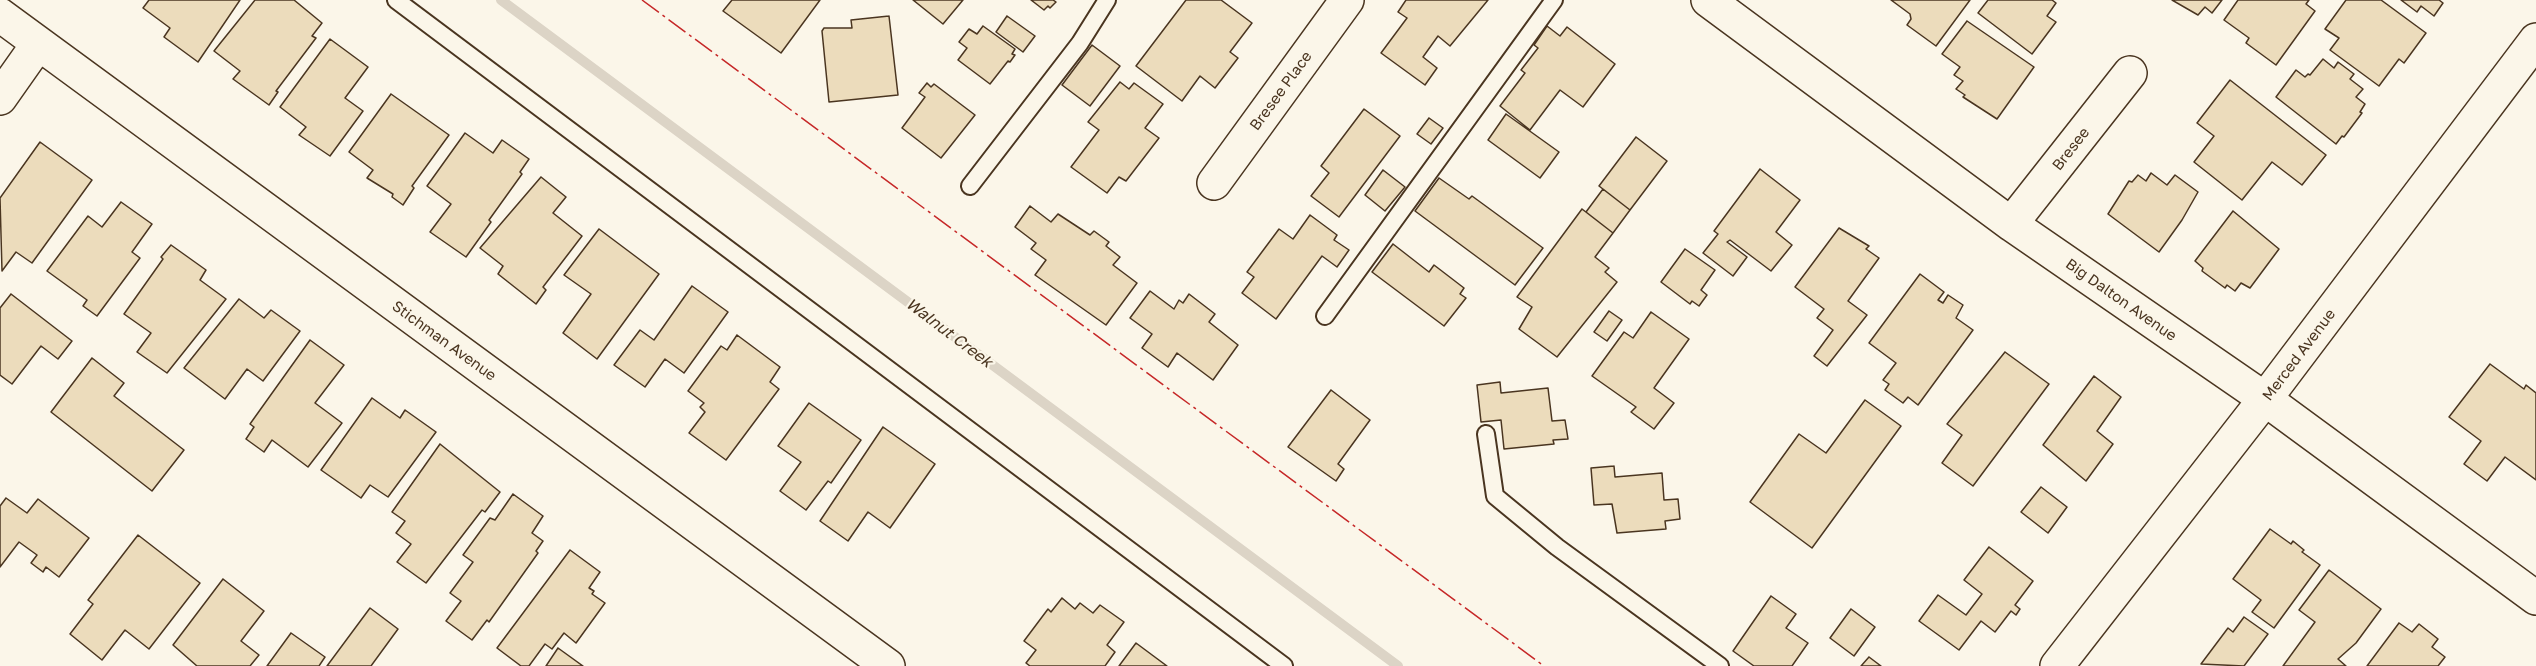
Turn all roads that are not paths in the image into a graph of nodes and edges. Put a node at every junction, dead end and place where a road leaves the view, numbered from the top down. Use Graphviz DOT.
graph roads {
  1 [pos="396,0"];
  2 [pos="1107,0"];
  3 [pos="1347,0"];
  4 [pos="1554,0"];
  5 [pos="1708,0"];
  6 [pos="0,15"];
  7 [pos="2536,40"];
  8 [pos="38,44"];
  9 [pos="2130,73"];
  10 [pos="0,98"];
  11 [pos="1214,183"];
  12 [pos="970,186"];
  13 [pos="2011,224"];
  14 [pos="1325,316"];
  15 [pos="2265,399"];
  16 [pos="1486,434"];
  17 [pos="2536,598"];
  18 [pos="888,666"];
  19 [pos="1284,666"];
  20 [pos="1720,666"];
  21 [pos="2057,666"];
  1 -- 19 [label="lane"];
  2 -- 12 [label="lane"];
  3 -- 11 [label="street, Bresee Place"];
  4 -- 14 [label="lane"];
  5 -- 13 [label="street, Big Dalton Avenue"];
  6 -- 8 [label="street, Stichman Avenue"];
  7 -- 15 [label="street, Merced Avenue"];
  8 -- 10 [label="street"];
  8 -- 18 [label="street, Stichman Avenue"];
  9 -- 13 [label="street, Bresee"];
  13 -- 15 [label="street, Big Dalton Avenue"];
  15 -- 17 [label="street, Big Dalton Avenue"];
  15 -- 21 [label="street, Merced Avenue"];
  16 -- 20 [label="lane"];
}
